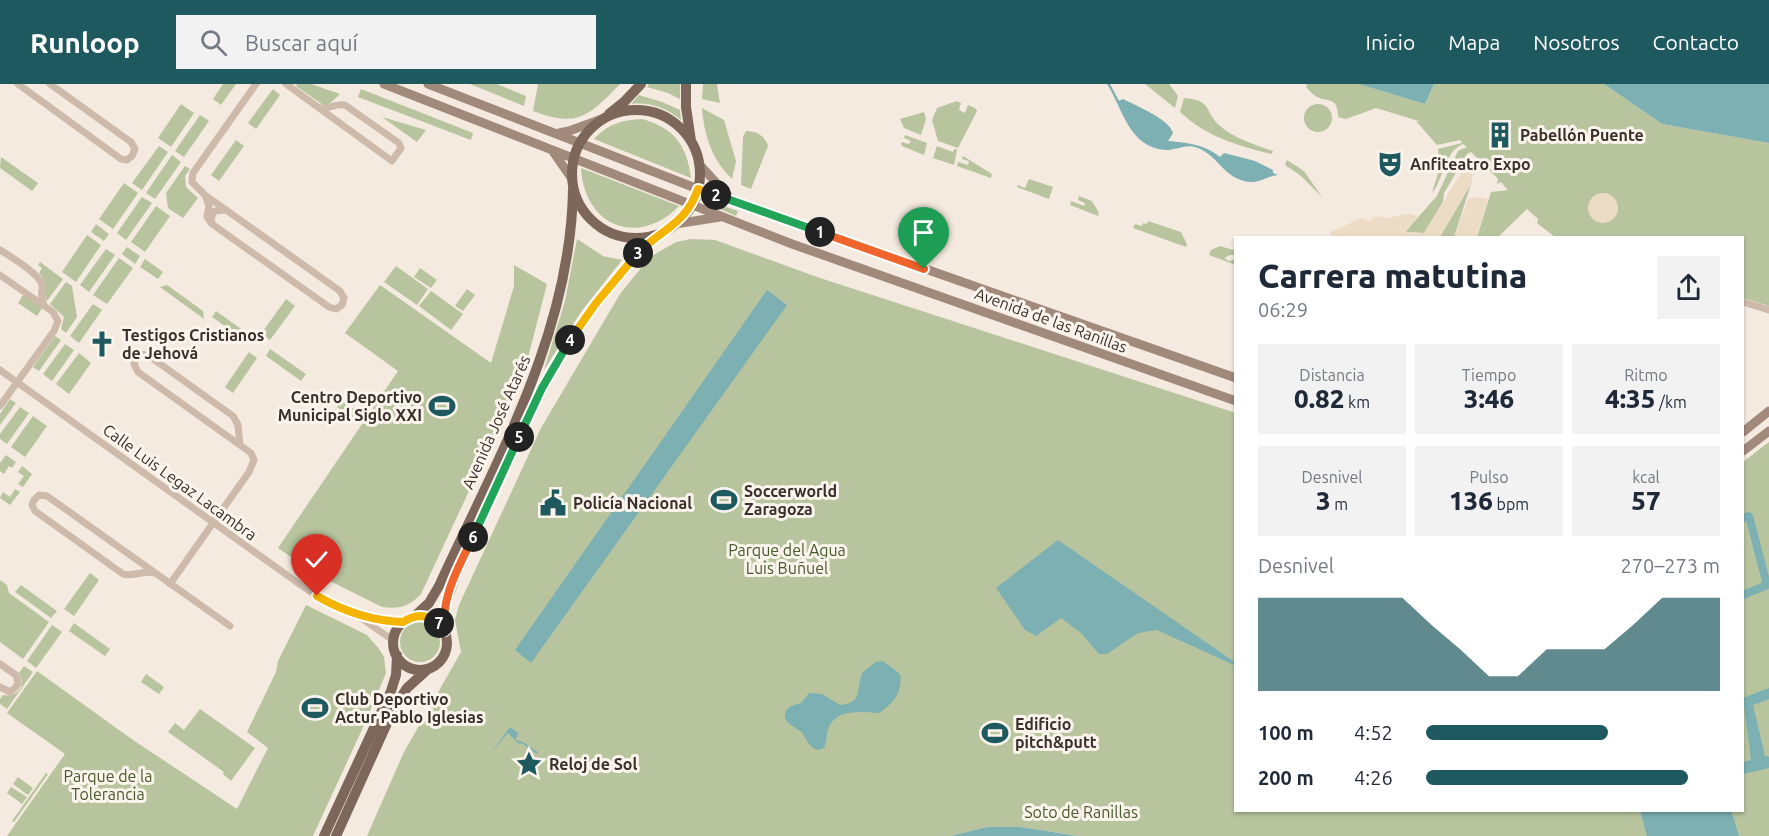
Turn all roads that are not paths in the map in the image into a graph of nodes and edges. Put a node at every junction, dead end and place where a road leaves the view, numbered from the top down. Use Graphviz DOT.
graph roads {
  1 [pos="18,84"];
  2 [pos="32,84"];
  3 [pos="50,84"];
  4 [pos="256,84"];
  5 [pos="286,84"];
  6 [pos="384,84"];
  7 [pos="428,84"];
  8 [pos="641,84"];
  9 [pos="686,84"];
  10 [pos="33,95"];
  11 [pos="340,104"];
  12 [pos="320,108"];
  13 [pos="602,119"];
  14 [pos="336,120"];
  15 [pos="554,133"];
  16 [pos="580,143"];
  17 [pos="692,144"];
  18 [pos="550,148"];
  19 [pos="573,158"];
  20 [pos="699,164"];
  21 [pos="572,184"];
  22 [pos="698,189"];
  23 [pos="205,195"];
  24 [pos="734,201"];
  25 [pos="692,204"];
  26 [pos="226,210"];
  27 [pos="720,217"];
  28 [pos="212,224"];
  29 [pos="675,224"];
  30 [pos="664,231"];
  31 [pos="0,250"];
  32 [pos="0,275"];
  33 [pos="39,279"];
  34 [pos="26,293"];
  35 [pos="1744,302"];
  36 [pos="44,304"];
  37 [pos="1769,310"];
  38 [pos="0,370"];
  39 [pos="1234,377"];
  40 [pos="17,382"];
  41 [pos="1234,400"];
  42 [pos="0,406"];
  43 [pos="1769,411"];
  44 [pos="237,422"];
  45 [pos="1744,431"];
  46 [pos="1769,431"];
  47 [pos="223,434"];
  48 [pos="240,445"];
  49 [pos="1744,450"];
  50 [pos="214,522"];
  51 [pos="134,557"];
  52 [pos="135,573"];
  53 [pos="155,573"];
  54 [pos="170,584"];
  55 [pos="348,611"];
  56 [pos="415,616"];
  57 [pos="403,622"];
  58 [pos="230,626"];
  59 [pos="445,631"];
  60 [pos="394,641"];
  61 [pos="397,655"];
  62 [pos="0,664"];
  63 [pos="428,669"];
  64 [pos="0,687"];
  65 [pos="324,836"];
  66 [pos="336,836"];
  1 -- 10 [label="street"];
  2 -- 10 [label="street"];
  3 -- 10 [label="street"];
  4 -- 23 [label="street"];
  5 -- 12 [label="street"];
  6 -- 18 [label="main road, Avenida de las Ranillas"];
  7 -- 15 [label="main road, Avenida de las Ranillas"];
  8 -- 13 [label="main road"];
  9 -- 17 [label="main road"];
  11 -- 12 [label="street"];
  11 -- 14 [label="street"];
  11 -- 14 [label="street"];
  12 -- 14 [label="street"];
  13 -- 15 [label="main road"];
  13 -- 16 [label="main road"];
  13 -- 17 [label="main road"];
  15 -- 16 [label="main road, Avenida de las Ranillas"];
  16 -- 19 [label="main road"];
  16 -- 22 [label="main road, Avenida de las Ranillas"];
  17 -- 20 [label="main road"];
  18 -- 19 [label="main road, Avenida de las Ranillas"];
  18 -- 21 [label="main road"];
  19 -- 21 [label="main road, Avenida José Atarés"];
  19 -- 25 [label="main road, Avenida de las Ranillas"];
  20 -- 22 [label="main road"];
  20 -- 24 [label="main road, Avenida de las Ranillas"];
  21 -- 30 [label="main road"];
  21 -- 56 [label="main road, Avenida José Atarés"];
  22 -- 24 [label="main road, Avenida de las Ranillas"];
  22 -- 25 [label="main road"];
  23 -- 26 [label="street"];
  23 -- 28 [label="street"];
  24 -- 39 [label="main road, Avenida de las Ranillas"];
  25 -- 27 [label="main road, Avenida de las Ranillas"];
  25 -- 29 [label="main road"];
  26 -- 28 [label="street"];
  26 -- 28 [label="street"];
  27 -- 29 [label="main road, Avenida de las Ranillas"];
  27 -- 41 [label="main road, Avenida de las Ranillas"];
  29 -- 30 [label="main road"];
  30 -- 59 [label="main road, Avenida José Atarés"];
  31 -- 33 [label="street"];
  32 -- 34 [label="street"];
  33 -- 34 [label="street"];
  33 -- 36 [label="street"];
  34 -- 36 [label="street"];
  35 -- 37 [label="street"];
  36 -- 40 [label="street"];
  38 -- 40 [label="street, Calle Luis Legaz Lacambra"];
  40 -- 42 [label="street"];
  40 -- 50 [label="street, Calle Luis Legaz Lacambra"];
  43 -- 45 [label="main road"];
  44 -- 47 [label="street"];
  44 -- 47 [label="street"];
  44 -- 48 [label="street"];
  46 -- 49 [label="main road"];
  47 -- 48 [label="street"];
  48 -- 50 [label="street"];
  50 -- 54 [label="street"];
  50 -- 55 [label="street, Calle Luis Legaz Lacambra"];
  51 -- 52 [label="street"];
  51 -- 52 [label="street"];
  51 -- 53 [label="street"];
  52 -- 53 [label="street"];
  53 -- 54 [label="street"];
  54 -- 58 [label="street"];
  55 -- 57 [label="street, Calle Luis Legaz Lacambra"];
  55 -- 60 [label="street, Calle Luis Legaz Lacambra"];
  56 -- 57 [label="main road"];
  56 -- 59 [label="main road"];
  57 -- 60 [label="main road"];
  59 -- 63 [label="main road"];
  60 -- 61 [label="main road"];
  61 -- 63 [label="main road"];
  61 -- 65 [label="main road"];
  62 -- 64 [label="street"];
  63 -- 66 [label="main road"];
}
